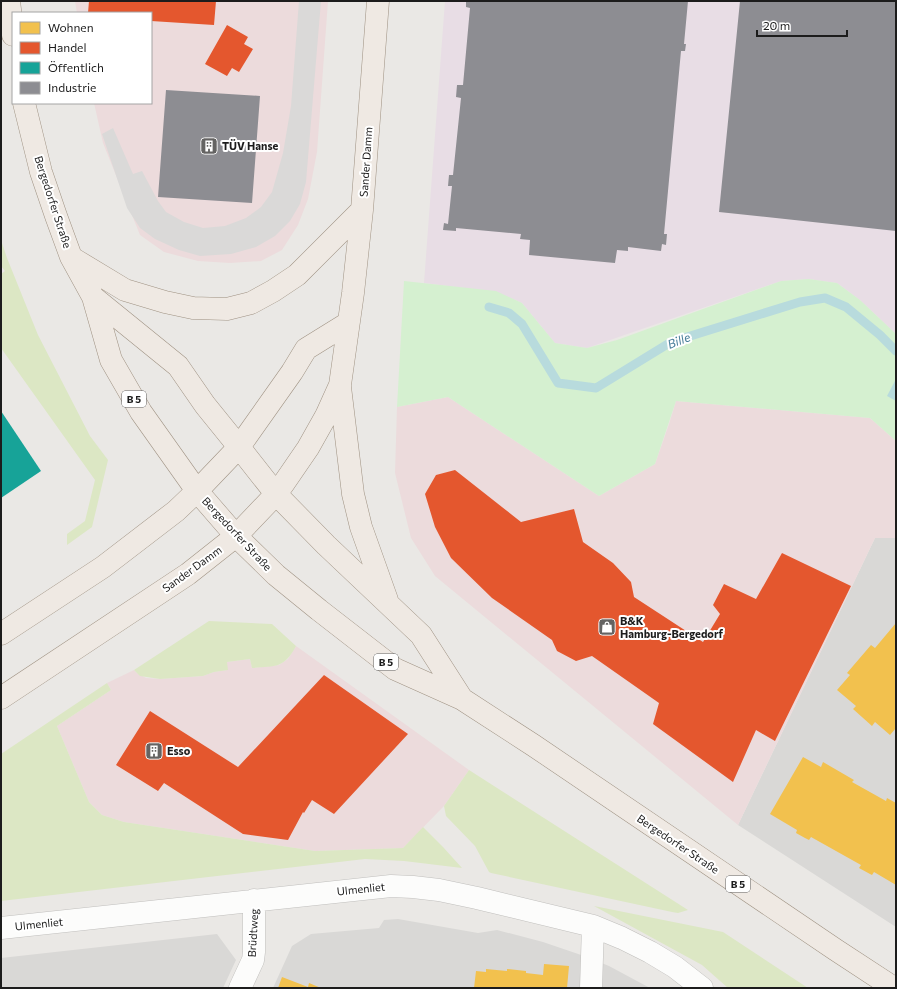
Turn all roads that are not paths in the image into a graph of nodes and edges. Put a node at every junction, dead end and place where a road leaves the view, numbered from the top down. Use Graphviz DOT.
graph roads {
  1 [pos="9,1"];
  2 [pos="378,1"];
  3 [pos="12,26"];
  4 [pos="24,104"];
  5 [pos="362,210"];
  6 [pos="71,257"];
  7 [pos="92,296"];
  8 [pos="348,323"];
  9 [pos="340,385"];
  10 [pos="239,447"];
  11 [pos="197,491"];
  12 [pos="276,494"];
  13 [pos="236,536"];
  14 [pos="390,607"];
  15 [pos="1,634"];
  16 [pos="1,698"];
  17 [pos="462,699"];
  18 [pos="254,900"];
  19 [pos="593,926"];
  20 [pos="1,928"];
  21 [pos="240,988"];
  22 [pos="591,988"];
  23 [pos="702,988"];
  24 [pos="894,988"];
  1 -- 3 [label="main road"];
  2 -- 5 [label="main road, Sander Damm"];
  4 -- 6 [label="main road, Bergedorfer Straße / B 5"];
  5 -- 6 [label="main road"];
  5 -- 8 [label="main road, Sander Damm"];
  6 -- 7 [label="main road, Bergedorfer Straße / B 5"];
  7 -- 10 [label="main road, Bergedorfer Straße / B 5"];
  7 -- 11 [label="main road, Bergedorfer Straße / B 5"];
  8 -- 9 [label="main road, Sander Damm"];
  8 -- 10 [label="main road"];
  9 -- 12 [label="main road, Sander Damm"];
  9 -- 14 [label="main road"];
  10 -- 11 [label="main road"];
  10 -- 12 [label="main road, Bergedorfer Straße / B 5"];
  11 -- 13 [label="main road, Bergedorfer Straße / B 5"];
  11 -- 15 [label="main road"];
  12 -- 13 [label="main road, Sander Damm"];
  12 -- 14 [label="main road, Bergedorfer Straße / B 5"];
  13 -- 16 [label="main road, Sander Damm"];
  13 -- 17 [label="main road, Bergedorfer Straße / B 5"];
  14 -- 17 [label="main road, Bergedorfer Straße / B 5"];
  17 -- 24 [label="main road, Bergedorfer Straße / B 5"];
  18 -- 19 [label="street, Ulmenliet"];
  18 -- 20 [label="street, Ulmenliet"];
  18 -- 21 [label="street, Brüdtweg"];
  19 -- 22 [label="street"];
  19 -- 23 [label="street, Ulmenliet"];
}
